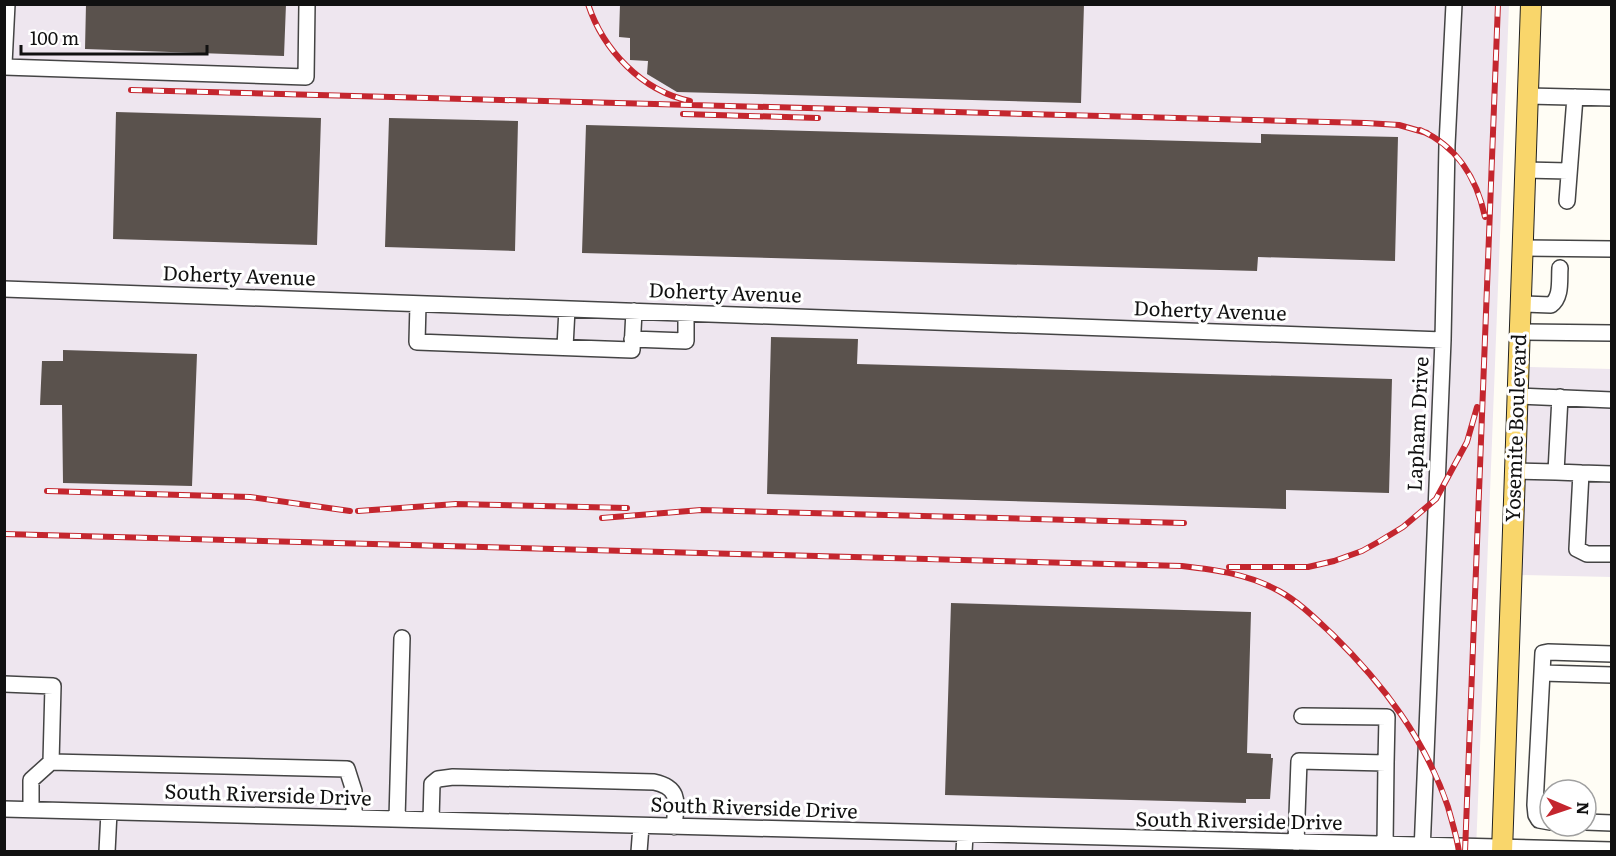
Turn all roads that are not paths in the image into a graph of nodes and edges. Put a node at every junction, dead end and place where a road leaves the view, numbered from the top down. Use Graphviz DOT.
graph roads {
  1 [pos="7,4"];
  2 [pos="308,4"];
  3 [pos="1454,4"];
  4 [pos="1531,4"];
  5 [pos="4,65"];
  6 [pos="1528,96"];
  7 [pos="1575,97"];
  8 [pos="1611,98"];
  9 [pos="1525,170"];
  10 [pos="1568,171"];
  11 [pos="1567,201"];
  12 [pos="1522,248"];
  13 [pos="1611,249"];
  14 [pos="1560,268"];
  15 [pos="4,289"];
  16 [pos="418,304"];
  17 [pos="1521,304"];
  18 [pos="567,309"];
  19 [pos="633,311"];
  20 [pos="686,313"];
  21 [pos="1520,332"];
  22 [pos="1611,333"];
  23 [pos="632,339"];
  24 [pos="1443,340"];
  25 [pos="565,347"];
  26 [pos="1517,396"];
  27 [pos="1560,398"];
  28 [pos="1611,399"];
  29 [pos="1515,471"];
  30 [pos="1556,471"];
  31 [pos="1581,473"];
  32 [pos="1611,474"];
  33 [pos="1611,554"];
  34 [pos="402,638"];
  35 [pos="1611,654"];
  36 [pos="1542,673"];
  37 [pos="1611,675"];
  38 [pos="4,684"];
  39 [pos="1302,716"];
  40 [pos="51,762"];
  41 [pos="1386,763"];
  42 [pos="4,809"];
  43 [pos="31,810"];
  44 [pos="109,812"];
  45 [pos="354,818"];
  46 [pos="1538,818"];
  47 [pos="397,819"];
  48 [pos="431,820"];
  49 [pos="641,826"];
  50 [pos="674,827"];
  51 [pos="965,835"];
  52 [pos="1296,843"];
  53 [pos="1385,845"];
  54 [pos="1163,846"];
  55 [pos="1267,847"];
  56 [pos="1422,849"];
  57 [pos="1502,849"];
  58 [pos="1611,850"];
  59 [pos="107,852"];
  60 [pos="639,852"];
  61 [pos="964,852"];
  1 -- 5 [label="street"];
  2 -- 5 [label="street"];
  3 -- 24 [label="street, Lapham Drive"];
  4 -- 6 [label="main road, Yosemite Boulevard"];
  6 -- 7 [label="street"];
  6 -- 9 [label="main road, Yosemite Boulevard"];
  7 -- 8 [label="street"];
  7 -- 10 [label="street"];
  9 -- 10 [label="street"];
  9 -- 12 [label="main road, Yosemite Boulevard"];
  10 -- 11 [label="street"];
  12 -- 13 [label="street"];
  12 -- 17 [label="main road, Yosemite Boulevard"];
  14 -- 17 [label="street"];
  15 -- 16 [label="street, Doherty Avenue"];
  16 -- 18 [label="street, Doherty Avenue"];
  16 -- 25 [label="street"];
  17 -- 21 [label="main road, Yosemite Boulevard"];
  18 -- 19 [label="street, Doherty Avenue"];
  18 -- 25 [label="street"];
  19 -- 20 [label="street, Doherty Avenue"];
  19 -- 23 [label="street"];
  20 -- 23 [label="street"];
  20 -- 24 [label="street, Doherty Avenue"];
  21 -- 22 [label="street"];
  21 -- 26 [label="main road, Yosemite Boulevard"];
  23 -- 25 [label="street"];
  24 -- 56 [label="street, Lapham Drive"];
  26 -- 27 [label="street"];
  26 -- 29 [label="main road, Yosemite Boulevard"];
  27 -- 28 [label="street"];
  27 -- 30 [label="street"];
  29 -- 30 [label="street"];
  29 -- 57 [label="main road, Yosemite Boulevard"];
  30 -- 31 [label="street"];
  31 -- 32 [label="street"];
  31 -- 33 [label="street"];
  34 -- 47 [label="street"];
  35 -- 36 [label="street"];
  36 -- 37 [label="street"];
  36 -- 46 [label="street"];
  38 -- 40 [label="street"];
  39 -- 41 [label="street"];
  40 -- 43 [label="street"];
  40 -- 45 [label="street"];
  41 -- 52 [label="street"];
  41 -- 53 [label="street"];
  42 -- 43 [label="street, South Riverside Drive"];
  43 -- 44 [label="street, South Riverside Drive"];
  44 -- 45 [label="street, South Riverside Drive"];
  44 -- 59 [label="street"];
  45 -- 47 [label="street, South Riverside Drive"];
  47 -- 48 [label="street, South Riverside Drive"];
  48 -- 49 [label="street, South Riverside Drive"];
  48 -- 50 [label="street"];
  49 -- 50 [label="street, South Riverside Drive"];
  49 -- 60 [label="street"];
  50 -- 51 [label="street, South Riverside Drive"];
  51 -- 54 [label="street, South Riverside Drive"];
  51 -- 61 [label="street"];
  52 -- 53 [label="street, South Riverside Drive"];
  52 -- 55 [label="street, South Riverside Drive"];
  53 -- 56 [label="street, South Riverside Drive"];
  54 -- 55 [label="street, South Riverside Drive"];
  56 -- 57 [label="street, South Riverside Drive"];
  57 -- 58 [label="street, South Riverside Drive"];
}
